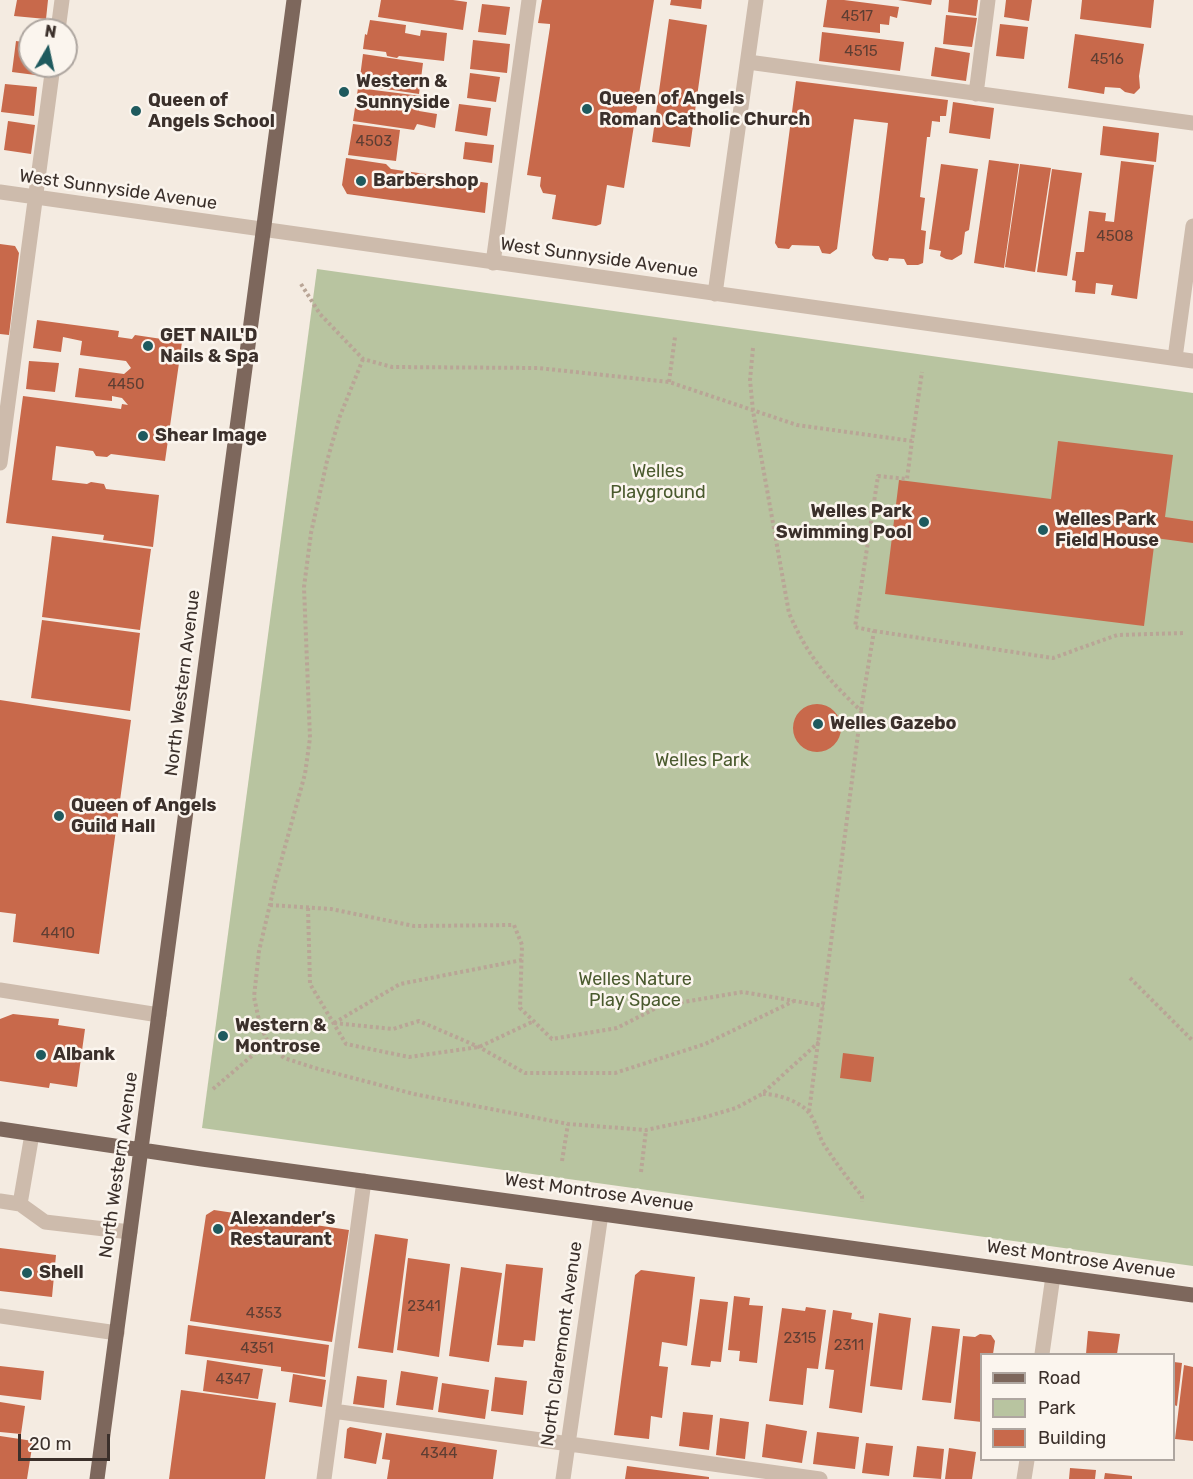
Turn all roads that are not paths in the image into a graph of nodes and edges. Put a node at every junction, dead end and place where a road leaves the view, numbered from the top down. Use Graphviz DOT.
graph roads {
  1 [pos="62,0"];
  2 [pos="294,0"];
  3 [pos="528,0"];
  4 [pos="756,0"];
  5 [pos="988,0"];
  6 [pos="60,18"];
  7 [pos="748,62"];
  8 [pos="51,78"];
  9 [pos="976,94"];
  10 [pos="1193,123"];
  11 [pos="0,192"];
  12 [pos="35,198"];
  13 [pos="1193,226"];
  14 [pos="262,230"];
  15 [pos="493,262"];
  16 [pos="715,294"];
  17 [pos="1175,358"];
  18 [pos="1193,361"];
  19 [pos="0,463"];
  20 [pos="0,990"];
  21 [pos="159,1015"];
  22 [pos="0,1129"];
  23 [pos="32,1134"];
  24 [pos="141,1150"];
  25 [pos="364,1181"];
  26 [pos="0,1201"];
  27 [pos="20,1204"];
  28 [pos="601,1214"];
  29 [pos="130,1232"];
  30 [pos="1053,1275"];
  31 [pos="1193,1295"];
  32 [pos="0,1316"];
  33 [pos="117,1333"];
  34 [pos="1042,1353"];
  35 [pos="333,1411"];
  36 [pos="568,1443"];
  37 [pos="1027,1461"];
  38 [pos="785,1476"];
  39 [pos="97,1479"];
  40 [pos="324,1479"];
  41 [pos="563,1479"];
  42 [pos="820,1479"];
  43 [pos="1024,1479"];
  1 -- 6 [label="street"];
  2 -- 14 [label="main road, North Western Avenue"];
  3 -- 15 [label="street"];
  4 -- 7 [label="street"];
  5 -- 9 [label="street"];
  7 -- 9 [label="street"];
  7 -- 16 [label="street"];
  8 -- 12 [label="street"];
  9 -- 10 [label="street"];
  11 -- 12 [label="street, West Sunnyside Avenue"];
  12 -- 14 [label="street, West Sunnyside Avenue"];
  12 -- 19 [label="street"];
  13 -- 17 [label="street"];
  14 -- 15 [label="street, West Sunnyside Avenue"];
  14 -- 21 [label="main road, North Western Avenue"];
  15 -- 16 [label="street, West Sunnyside Avenue"];
  16 -- 17 [label="street, West Sunnyside Avenue"];
  17 -- 18 [label="street, West Sunnyside Avenue"];
  20 -- 21 [label="street"];
  21 -- 24 [label="main road, North Western Avenue"];
  22 -- 23 [label="main road, West Montrose Avenue"];
  23 -- 24 [label="main road, West Montrose Avenue"];
  23 -- 27 [label="street"];
  24 -- 25 [label="main road, West Montrose Avenue"];
  24 -- 29 [label="main road, North Western Avenue"];
  25 -- 28 [label="main road, West Montrose Avenue"];
  25 -- 35 [label="street"];
  26 -- 27 [label="street"];
  27 -- 29 [label="street"];
  28 -- 30 [label="main road, West Montrose Avenue"];
  28 -- 36 [label="street, North Claremont Avenue"];
  29 -- 33 [label="main road, North Western Avenue"];
  30 -- 31 [label="main road, West Montrose Avenue"];
  30 -- 34 [label="street"];
  32 -- 33 [label="street"];
  33 -- 39 [label="main road, North Western Avenue"];
  35 -- 36 [label="street"];
  35 -- 40 [label="street"];
  36 -- 38 [label="street"];
  36 -- 41 [label="street, North Claremont Avenue"];
  37 -- 43 [label="street"];
  38 -- 42 [label="street"];
}
